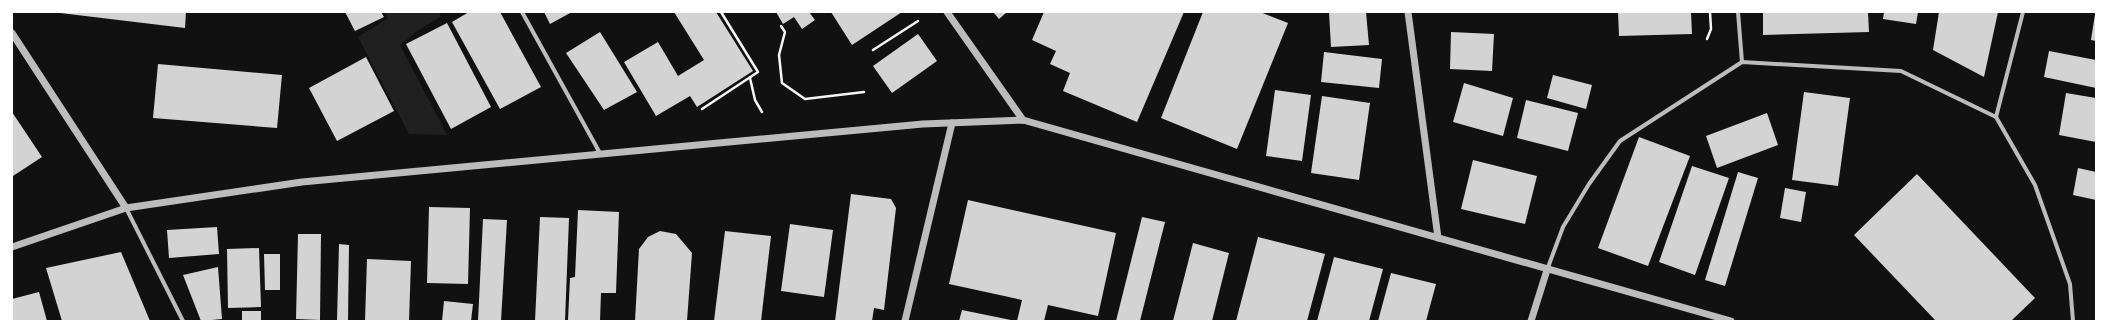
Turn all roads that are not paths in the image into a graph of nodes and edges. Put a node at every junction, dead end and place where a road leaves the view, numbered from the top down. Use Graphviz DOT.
graph roads {
  1 [pos="522,12"];
  2 [pos="947,12"];
  3 [pos="1408,12"];
  4 [pos="1738,12"];
  5 [pos="2023,12"];
  6 [pos="12,33"];
  7 [pos="1742,62"];
  8 [pos="1996,117"];
  9 [pos="1024,120"];
  10 [pos="952,123"];
  11 [pos="601,155"];
  12 [pos="126,208"];
  13 [pos="1438,238"];
  14 [pos="12,247"];
  15 [pos="1547,270"];
  16 [pos="183,321"];
  17 [pos="905,321"];
  18 [pos="1531,321"];
  19 [pos="1731,321"];
  20 [pos="2073,321"];
  1 -- 11 [label="street"];
  2 -- 9 [label="street"];
  3 -- 13 [label="street"];
  4 -- 7 [label="street"];
  5 -- 8 [label="street"];
  6 -- 12 [label="street"];
  7 -- 8 [label="street"];
  7 -- 15 [label="street"];
  8 -- 20 [label="street"];
  9 -- 10 [label="street"];
  9 -- 13 [label="street"];
  10 -- 11 [label="street"];
  10 -- 17 [label="street"];
  11 -- 12 [label="street"];
  12 -- 14 [label="street"];
  12 -- 16 [label="street"];
  13 -- 15 [label="street"];
  15 -- 18 [label="street"];
  15 -- 19 [label="street"];
}
